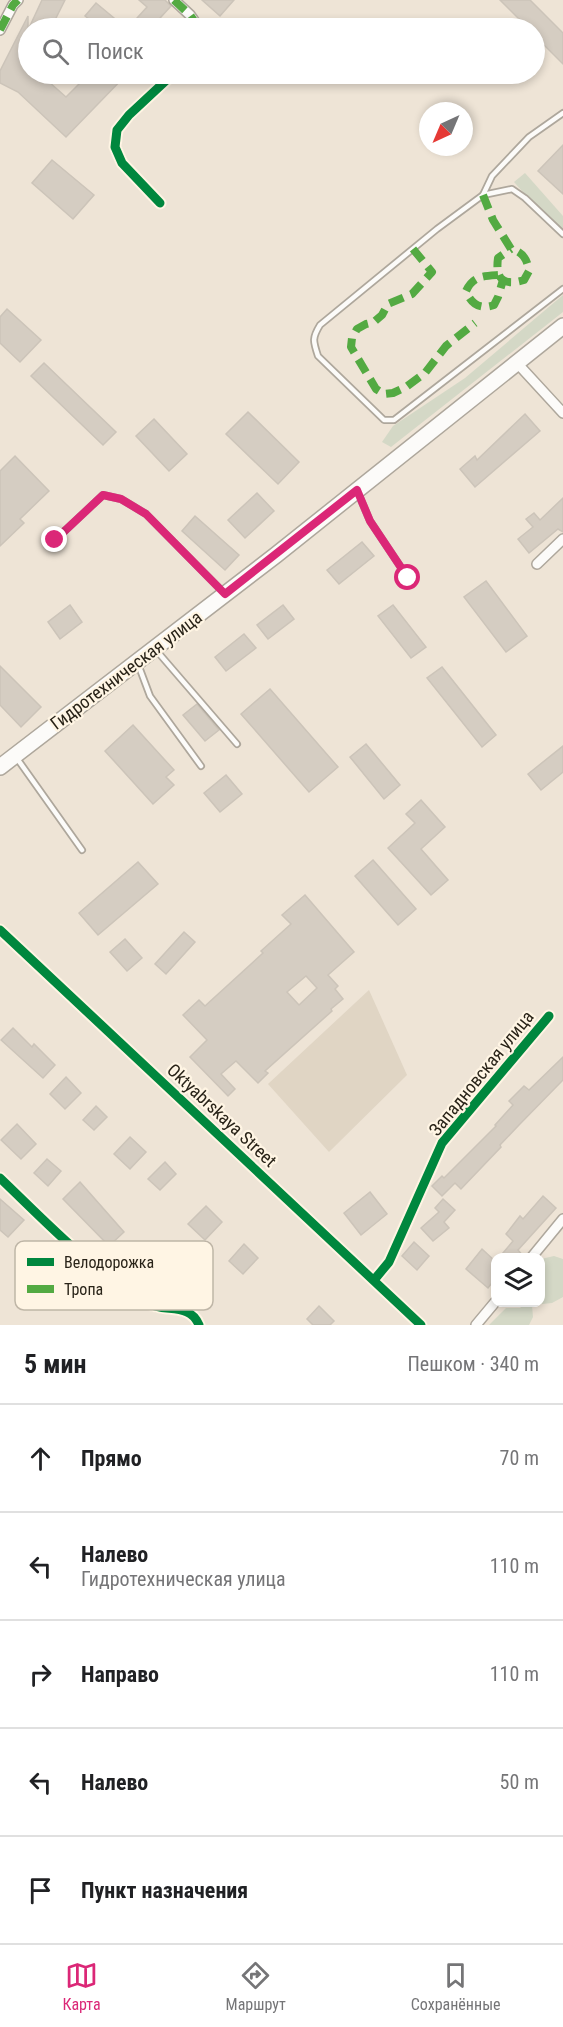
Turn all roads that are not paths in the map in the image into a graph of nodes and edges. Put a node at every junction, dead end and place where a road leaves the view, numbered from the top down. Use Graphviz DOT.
graph roads {
  1 [pos="18,0"];
  2 [pos="174,0"];
  3 [pos="192,18"];
  4 [pos="0,30"];
  5 [pos="162,84"];
  6 [pos="563,113"];
  7 [pos="483,195"];
  8 [pos="160,203"];
  9 [pos="563,234"];
  10 [pos="563,289"];
  11 [pos="563,326"];
  12 [pos="517,363"];
  13 [pos="563,413"];
  14 [pos="357,490"];
  15 [pos="563,539"];
  16 [pos="55,540"];
  17 [pos="537,564"];
  18 [pos="408,578"];
  19 [pos="225,594"];
  20 [pos="154,648"];
  21 [pos="137,661"];
  22 [pos="237,744"];
  23 [pos="15,755"];
  24 [pos="201,766"];
  25 [pos="0,767"];
  26 [pos="82,850"];
  27 [pos="0,930"];
  28 [pos="549,1016"];
  29 [pos="0,1178"];
  30 [pos="563,1219"];
  31 [pos="66,1241"];
  32 [pos="534,1253"];
  33 [pos="374,1280"];
  34 [pos="491,1306"];
  35 [pos="185,1310"];
  36 [pos="199,1325"];
  37 [pos="421,1325"];
  38 [pos="476,1325"];
  1 -- 4 [label="street"];
  2 -- 3 [label="street"];
  5 -- 8 [label="street"];
  6 -- 7 [label="lane"];
  7 -- 9 [label="lane"];
  7 -- 10 [label="lane"];
  11 -- 12 [label="main road, Гидротехническая улица"];
  12 -- 13 [label="street"];
  12 -- 14 [label="main road, Гидротехническая улица"];
  14 -- 18 [label="lane"];
  14 -- 19 [label="main road, Гидротехническая улица"];
  15 -- 17 [label="street"];
  16 -- 19 [label="lane"];
  19 -- 20 [label="main road, Гидротехническая улица"];
  20 -- 21 [label="main road, Гидротехническая улица"];
  20 -- 22 [label="lane"];
  21 -- 23 [label="main road, Гидротехническая улица"];
  21 -- 24 [label="lane"];
  23 -- 25 [label="main road, Гидротехническая улица"];
  23 -- 26 [label="lane"];
  27 -- 33 [label="street, Oktyabrskaya Street"];
  28 -- 33 [label="street, Западновская улица"];
  29 -- 31 [label="street"];
  30 -- 32 [label="street"];
  33 -- 37 [label="street, Oktyabrskaya Street"];
  34 -- 38 [label="street"];
  35 -- 36 [label="street"];
}
